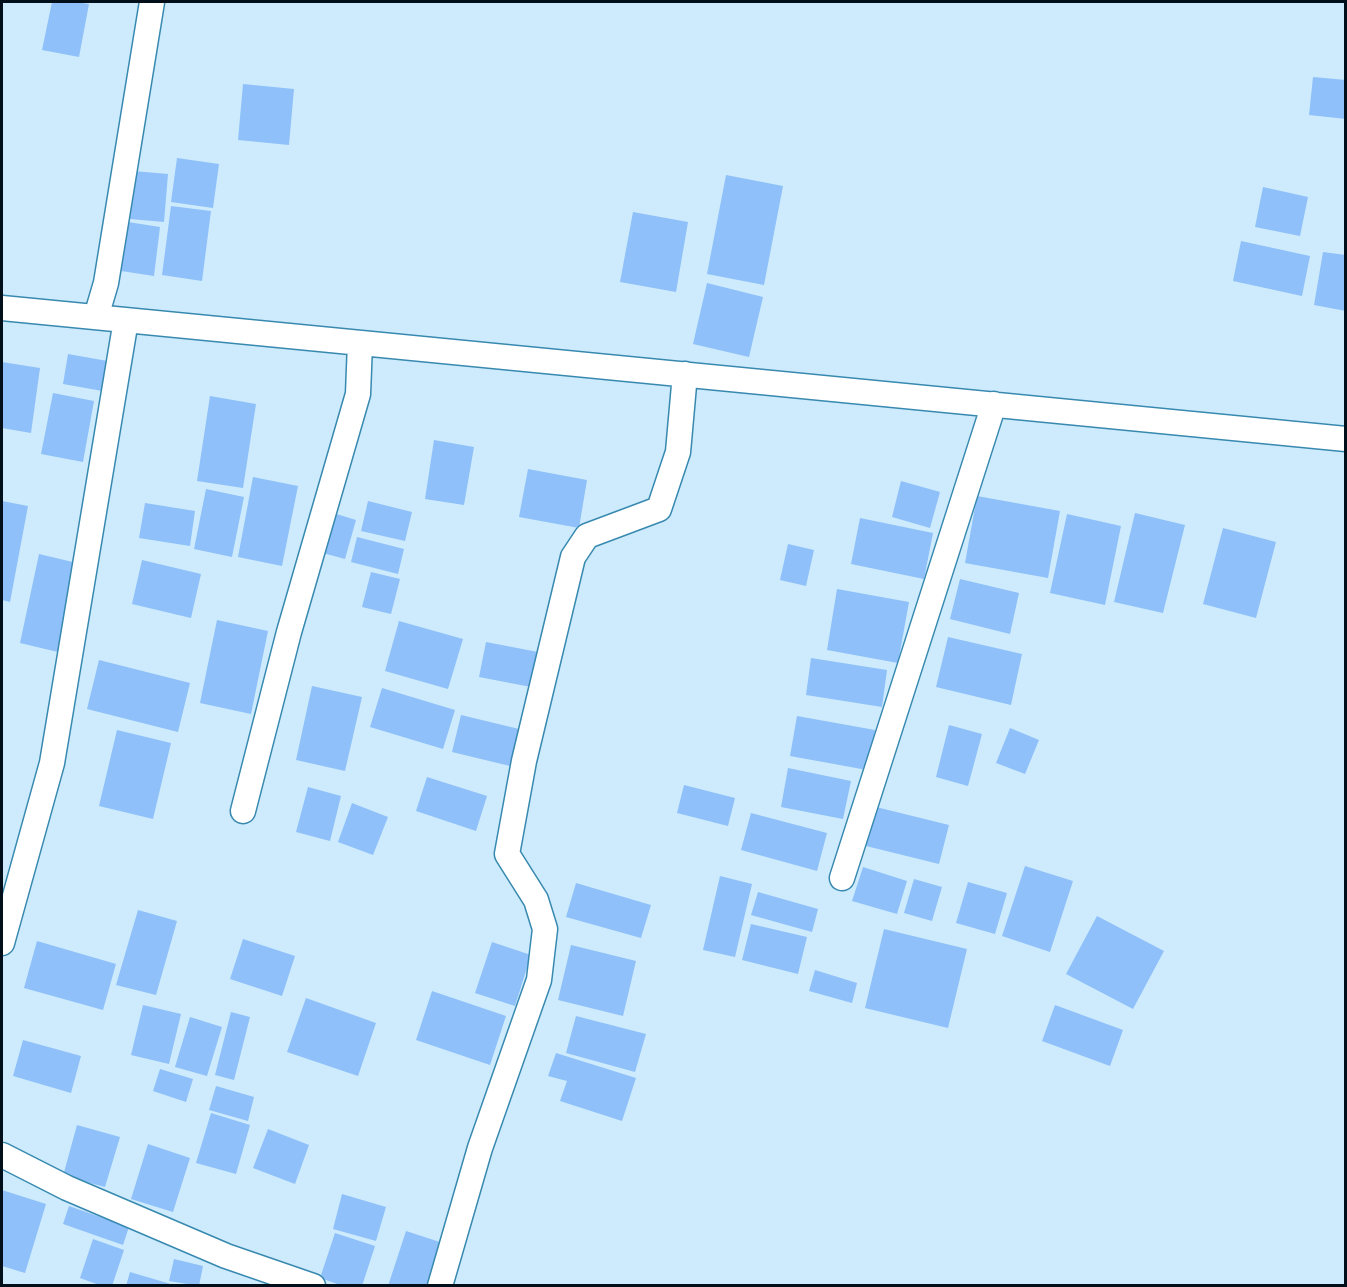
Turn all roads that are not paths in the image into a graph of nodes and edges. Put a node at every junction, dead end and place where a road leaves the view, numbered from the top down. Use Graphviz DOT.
graph roads {
  1 [pos="152,2"];
  2 [pos="2,308"];
  3 [pos="96,317"];
  4 [pos="126,320"];
  5 [pos="360,343"];
  6 [pos="685,374"];
  7 [pos="994,404"];
  8 [pos="1346,439"];
  9 [pos="243,811"];
  10 [pos="842,878"];
  11 [pos="2,943"];
  12 [pos="2,1155"];
  13 [pos="313,1286"];
  14 [pos="440,1286"];
  1 -- 3 [label="street"];
  2 -- 3 [label="street"];
  3 -- 4 [label="street"];
  4 -- 5 [label="street"];
  4 -- 11 [label="street"];
  5 -- 6 [label="street"];
  5 -- 9 [label="street"];
  6 -- 7 [label="street"];
  6 -- 14 [label="street"];
  7 -- 8 [label="street"];
  7 -- 10 [label="street"];
  12 -- 13 [label="street"];
}
